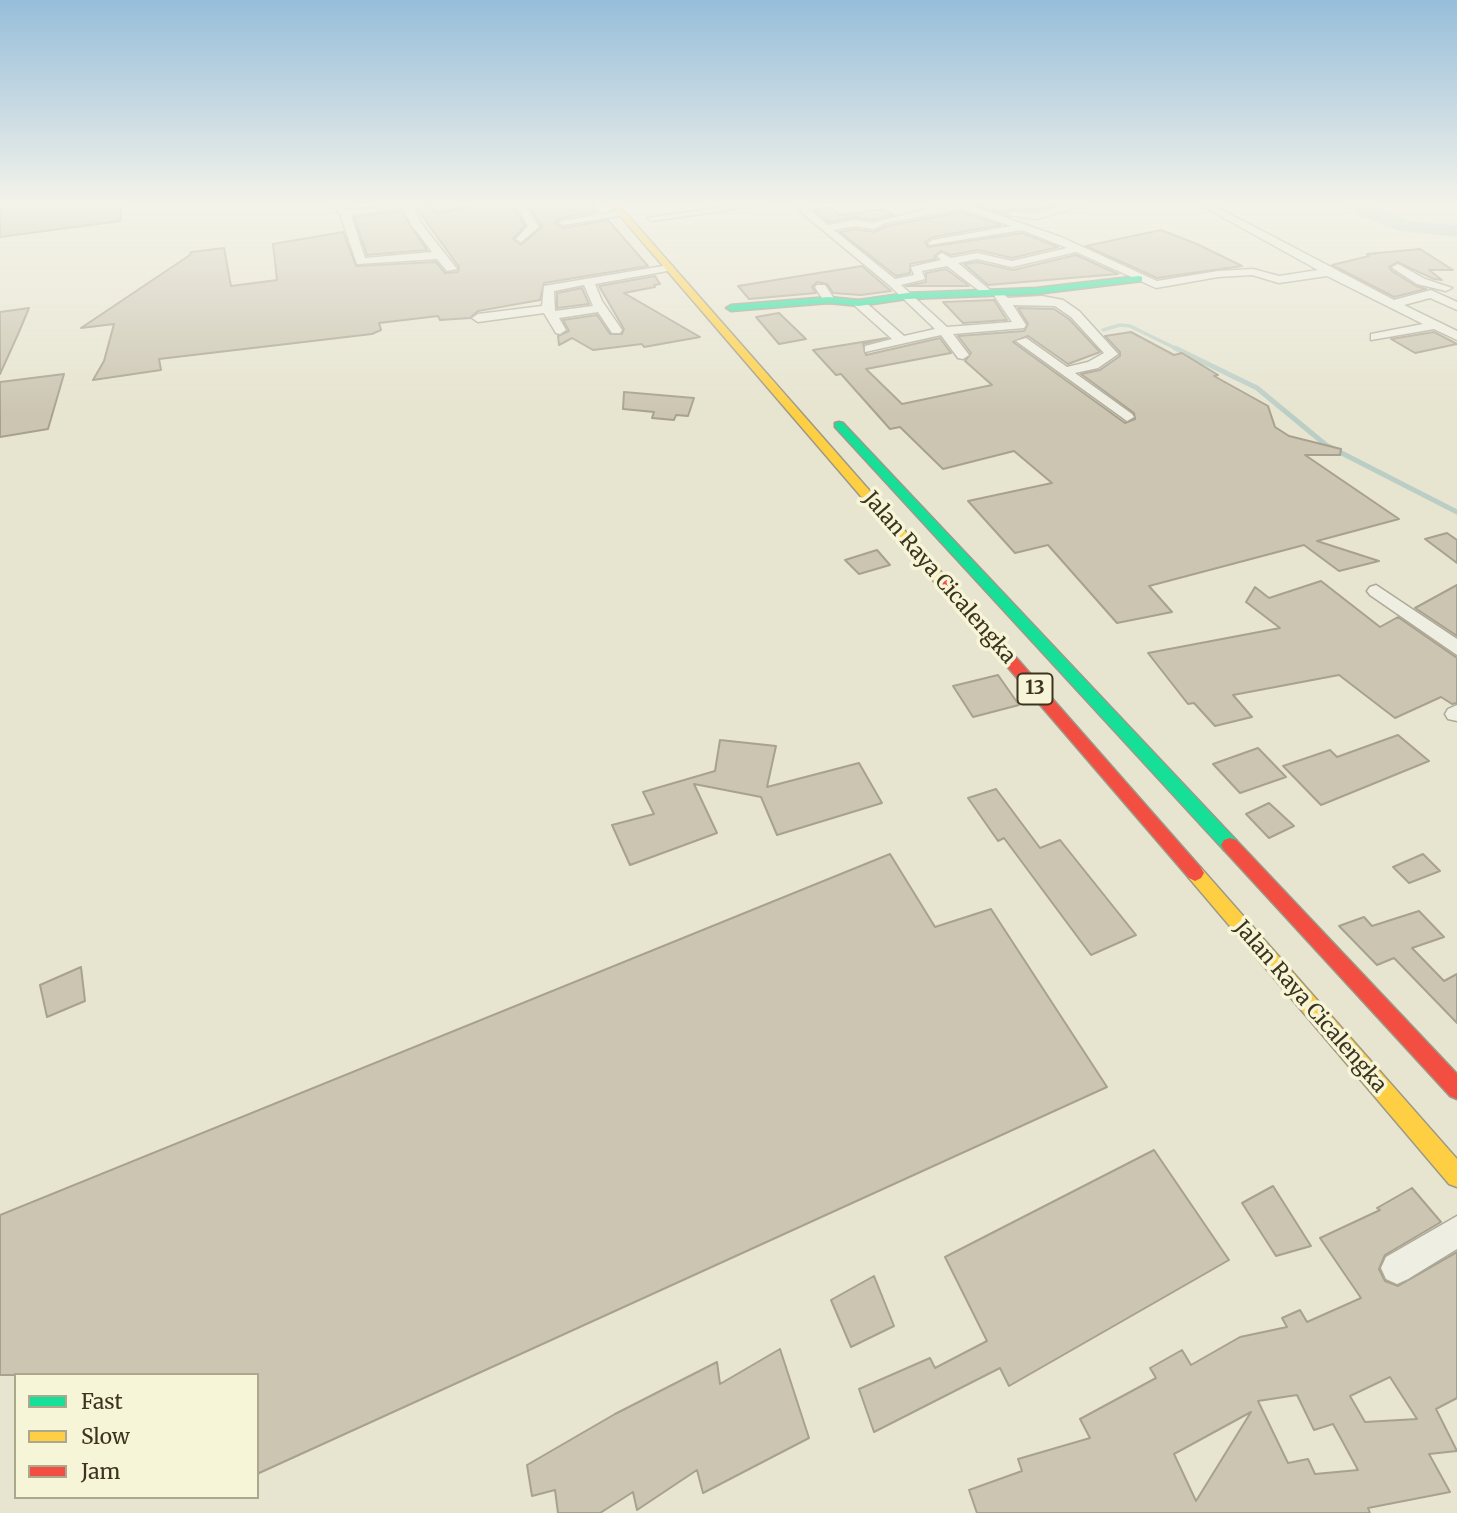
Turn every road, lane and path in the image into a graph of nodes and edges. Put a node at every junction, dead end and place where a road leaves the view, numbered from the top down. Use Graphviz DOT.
graph roads {
  1 [pos="636,274"];
  2 [pos="673,274"];
  3 [pos="882,274"];
  4 [pos="918,274"];
  5 [pos="966,274"];
  6 [pos="1128,274"];
  7 [pos="1233,274"];
  8 [pos="1257,274"];
  9 [pos="1319,274"];
  10 [pos="1332,274"];
  11 [pos="1408,274"];
  12 [pos="1139,279"];
  13 [pos="589,282"];
  14 [pos="893,283"];
  15 [pos="1457,294"];
  16 [pos="907,296"];
  17 [pos="996,296"];
  18 [pos="859,303"];
  19 [pos="1392,304"];
  20 [pos="1457,306"];
  21 [pos="602,309"];
  22 [pos="550,312"];
  23 [pos="478,318"];
  24 [pos="1437,325"];
  25 [pos="750,328"];
  26 [pos="560,330"];
  27 [pos="615,330"];
  28 [pos="944,331"];
  29 [pos="1457,336"];
  30 [pos="1375,337"];
  31 [pos="901,340"];
  32 [pos="1022,341"];
  33 [pos="870,349"];
  34 [pos="963,355"];
  35 [pos="1064,372"];
  36 [pos="831,417"];
  37 [pos="1127,417"];
  38 [pos="1376,591"];
  39 [pos="1457,648"];
  40 [pos="1457,1089"];
  41 [pos="1457,1176"];
  42 [pos="1457,1231"];
  43 [pos="1398,1268"];
  1 -- 13 [label="street"];
  2 -- 41 [label="main road, Jalan Raya Cicalengka / 13"];
  3 -- 14 [label="street"];
  4 -- 14 [label="street"];
  5 -- 17 [label="street"];
  6 -- 12 [label="street"];
  7 -- 12 [label="street"];
  8 -- 9 [label="street"];
  10 -- 19 [label="street"];
  11 -- 15 [label="street"];
  12 -- 17 [label="main road"];
  13 -- 21 [label="street"];
  13 -- 22 [label="street"];
  14 -- 16 [label="street"];
  16 -- 17 [label="main road"];
  16 -- 18 [label="main road"];
  16 -- 28 [label="street"];
  17 -- 28 [label="street"];
  17 -- 35 [label="street"];
  18 -- 25 [label="main road"];
  18 -- 31 [label="street"];
  19 -- 20 [label="street"];
  19 -- 24 [label="street"];
  21 -- 22 [label="street"];
  21 -- 27 [label="street"];
  22 -- 23 [label="street"];
  22 -- 26 [label="street"];
  24 -- 29 [label="street"];
  24 -- 30 [label="street"];
  28 -- 31 [label="street"];
  28 -- 34 [label="street"];
  31 -- 33 [label="street"];
  32 -- 35 [label="street"];
  35 -- 37 [label="street"];
  36 -- 40 [label="main road, Jalan Raya Cicalengka / 13"];
  38 -- 39 [label="street"];
  42 -- 43 [label="street"];
}
